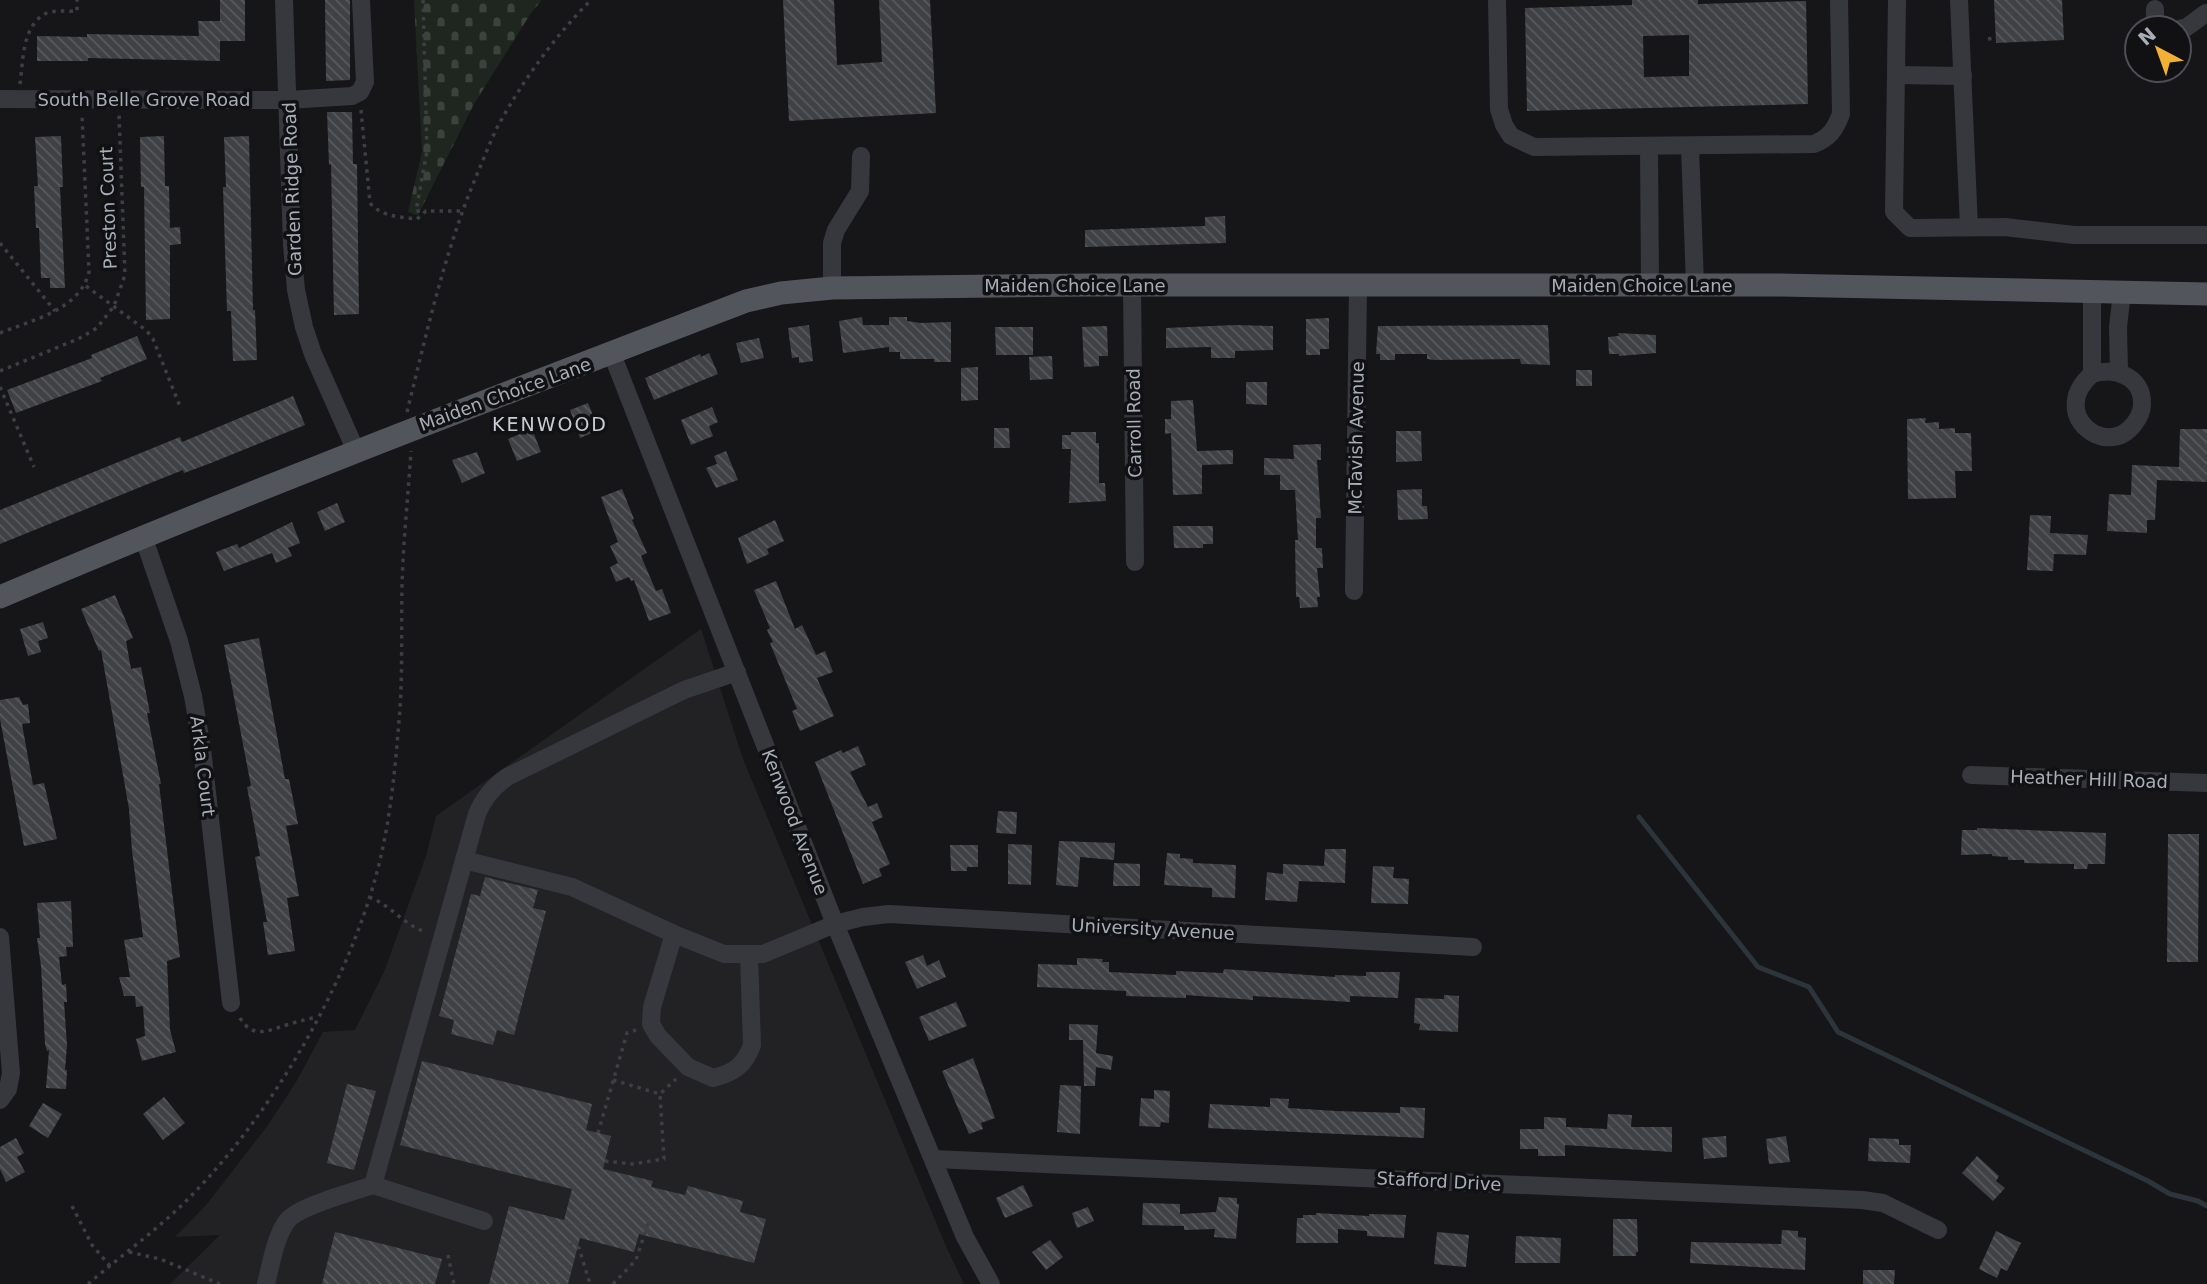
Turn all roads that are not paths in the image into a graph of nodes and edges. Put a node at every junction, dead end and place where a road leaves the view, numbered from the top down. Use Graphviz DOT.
graph roads {
  1 [pos="284,0"];
  2 [pos="361,0"];
  3 [pos="1497,0"];
  4 [pos="1839,0"];
  5 [pos="1897,0"];
  6 [pos="1959,0"];
  7 [pos="2155,9"];
  8 [pos="2155,14"];
  9 [pos="1896,75"];
  10 [pos="1963,76"];
  11 [pos="9,99"];
  12 [pos="288,100"];
  13 [pos="1690,147"];
  14 [pos="1649,148"];
  15 [pos="861,156"];
  16 [pos="1969,228"];
  17 [pos="2207,235"];
  18 [pos="1132,285"];
  19 [pos="1358,285"];
  20 [pos="1650,285"];
  21 [pos="1695,285"];
  22 [pos="832,288"];
  23 [pos="2092,292"];
  24 [pos="2122,292"];
  25 [pos="2207,294"];
  26 [pos="612,354"];
  27 [pos="2119,372"];
  28 [pos="2092,374"];
  29 [pos="355,451"];
  30 [pos="143,536"];
  31 [pos="1135,562"];
  32 [pos="1354,591"];
  33 [pos="0,597"];
  34 [pos="737,672"];
  35 [pos="1971,775"];
  36 [pos="2207,783"];
  37 [pos="464,860"];
  38 [pos="835,924"];
  39 [pos="674,934"];
  40 [pos="0,937"];
  41 [pos="1473,947"];
  42 [pos="749,955"];
  43 [pos="231,1003"];
  44 [pos="0,1100"];
  45 [pos="933,1158"];
  46 [pos="373,1185"];
  47 [pos="484,1221"];
  48 [pos="1938,1230"];
  49 [pos="265,1284"];
  50 [pos="991,1284"];
  1 -- 12 [label="street, Garden Ridge Road"];
  2 -- 12 [label="street, South Belle Grove Road"];
  3 -- 14 [label="street"];
  4 -- 13 [label="street"];
  5 -- 9 [label="street"];
  6 -- 10 [label="street"];
  7 -- 8 [label="street"];
  9 -- 10 [label="street"];
  9 -- 16 [label="street"];
  10 -- 16 [label="street"];
  11 -- 12 [label="street, South Belle Grove Road"];
  12 -- 29 [label="street, Garden Ridge Road"];
  13 -- 14 [label="street"];
  13 -- 21 [label="street"];
  14 -- 20 [label="street"];
  15 -- 22 [label="street"];
  16 -- 17 [label="street"];
  18 -- 19 [label="main road, Maiden Choice Lane"];
  18 -- 22 [label="main road, Maiden Choice Lane"];
  18 -- 31 [label="street, Carroll Road"];
  19 -- 20 [label="main road, Maiden Choice Lane"];
  19 -- 32 [label="street, McTavish Avenue"];
  20 -- 21 [label="main road, Maiden Choice Lane"];
  21 -- 23 [label="main road, Maiden Choice Lane"];
  22 -- 26 [label="main road, Maiden Choice Lane"];
  23 -- 24 [label="main road, Maiden Choice Lane"];
  23 -- 28 [label="street"];
  24 -- 25 [label="main road, Maiden Choice Lane"];
  24 -- 27 [label="street"];
  26 -- 29 [label="main road, Maiden Choice Lane"];
  26 -- 34 [label="street, Kenwood Avenue"];
  27 -- 28 [label="street"];
  27 -- 28 [label="street"];
  29 -- 30 [label="main road, Maiden Choice Lane"];
  30 -- 33 [label="main road, Maiden Choice Lane"];
  30 -- 43 [label="street, Arkla Court"];
  34 -- 37 [label="street"];
  34 -- 38 [label="street, Kenwood Avenue"];
  35 -- 36 [label="street, Heather Hill Road"];
  37 -- 39 [label="street, University Avenue"];
  37 -- 46 [label="street"];
  38 -- 41 [label="street, University Avenue"];
  38 -- 42 [label="street, University Avenue"];
  38 -- 45 [label="street, Kenwood Avenue"];
  39 -- 42 [label="street, University Avenue"];
  39 -- 42 [label="street"];
  40 -- 44 [label="street"];
  45 -- 48 [label="street, Stafford Drive"];
  45 -- 50 [label="street, Kenwood Avenue"];
  46 -- 47 [label="street"];
  46 -- 49 [label="street"];
}
